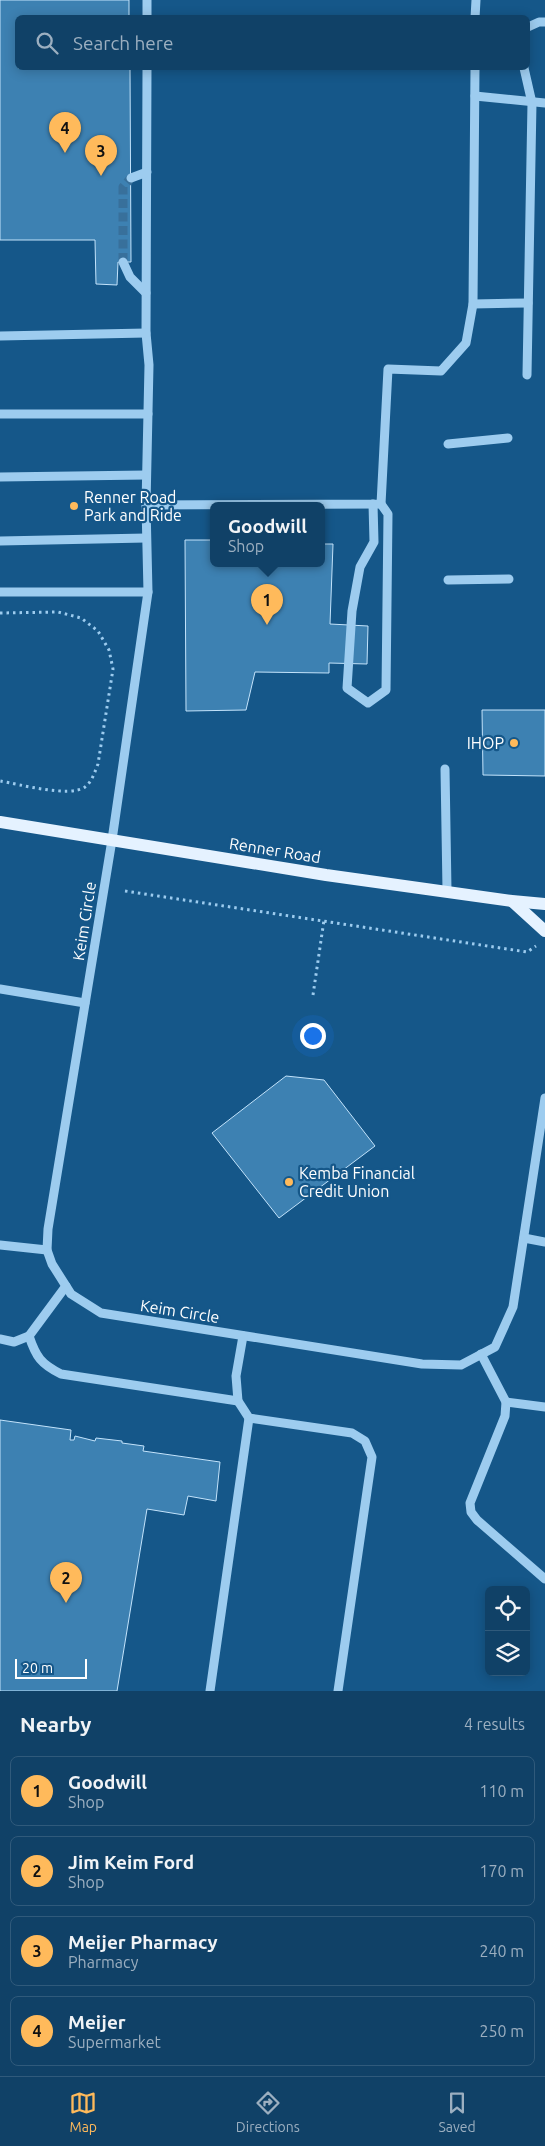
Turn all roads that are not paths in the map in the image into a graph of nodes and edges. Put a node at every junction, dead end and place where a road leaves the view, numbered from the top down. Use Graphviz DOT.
graph roads {
  1 [pos="147,0"];
  2 [pos="476,0"];
  3 [pos="147,15"];
  4 [pos="476,15"];
  5 [pos="545,22"];
  6 [pos="530,26"];
  7 [pos="147,70"];
  8 [pos="475,70"];
  9 [pos="524,70"];
  10 [pos="475,96"];
  11 [pos="532,103"];
  12 [pos="545,103"];
  13 [pos="146,172"];
  14 [pos="131,178"];
  15 [pos="123,262"];
  16 [pos="146,293"];
  17 [pos="528,303"];
  18 [pos="474,304"];
  19 [pos="146,333"];
  20 [pos="0,336"];
  21 [pos="528,375"];
  22 [pos="0,414"];
  23 [pos="148,414"];
  24 [pos="508,438"];
  25 [pos="448,444"];
  26 [pos="146,475"];
  27 [pos="0,476"];
  28 [pos="325,504"];
  29 [pos="377,504"];
  30 [pos="146,505"];
  31 [pos="210,505"];
  32 [pos="146,538"];
  33 [pos="0,541"];
  34 [pos="509,579"];
  35 [pos="448,580"];
  36 [pos="0,592"];
  37 [pos="148,592"];
  38 [pos="445,769"];
  39 [pos="0,822"];
  40 [pos="112,840"];
  41 [pos="447,890"];
  42 [pos="512,901"];
  43 [pos="545,904"];
  44 [pos="545,931"];
  45 [pos="0,990"];
  46 [pos="85,1003"];
  47 [pos="545,1098"];
  48 [pos="524,1238"];
  49 [pos="545,1242"];
  50 [pos="0,1245"];
  51 [pos="47,1250"];
  52 [pos="66,1286"];
  53 [pos="29,1336"];
  54 [pos="243,1336"];
  55 [pos="0,1339"];
  56 [pos="481,1354"];
  57 [pos="238,1401"];
  58 [pos="506,1402"];
  59 [pos="545,1407"];
  60 [pos="249,1418"];
  61 [pos="545,1578"];
  62 [pos="210,1691"];
  63 [pos="338,1691"];
  1 -- 3 [label="street"];
  2 -- 4 [label="street"];
  5 -- 6 [label="street"];
  7 -- 13 [label="street, Keim Circle"];
  8 -- 10 [label="street"];
  9 -- 11 [label="street"];
  10 -- 11 [label="street"];
  10 -- 18 [label="street"];
  11 -- 12 [label="street"];
  11 -- 17 [label="street"];
  13 -- 14 [label="street"];
  13 -- 16 [label="street, Keim Circle"];
  15 -- 16 [label="street"];
  16 -- 19 [label="street, Keim Circle"];
  17 -- 18 [label="street"];
  17 -- 21 [label="street"];
  18 -- 29 [label="street"];
  19 -- 20 [label="street"];
  19 -- 23 [label="street, Keim Circle"];
  22 -- 23 [label="street"];
  23 -- 26 [label="street, Keim Circle"];
  24 -- 25 [label="street"];
  26 -- 27 [label="street"];
  26 -- 30 [label="street, Keim Circle"];
  28 -- 29 [label="street"];
  29 -- 29 [label="street"];
  30 -- 31 [label="street"];
  30 -- 32 [label="street, Keim Circle"];
  32 -- 33 [label="street"];
  32 -- 37 [label="street, Keim Circle"];
  34 -- 35 [label="street"];
  36 -- 37 [label="street"];
  37 -- 40 [label="street, Keim Circle"];
  38 -- 41 [label="street"];
  39 -- 40 [label="main road, Renner Road"];
  40 -- 41 [label="main road, Renner Road"];
  40 -- 46 [label="street, Keim Circle"];
  41 -- 42 [label="main road, Renner Road"];
  42 -- 43 [label="main road, Renner Road"];
  42 -- 44 [label="main road"];
  45 -- 46 [label="street"];
  46 -- 51 [label="street, Keim Circle"];
  47 -- 48 [label="street, Keim Circle"];
  48 -- 49 [label="street"];
  48 -- 56 [label="street, Keim Circle"];
  50 -- 51 [label="street"];
  51 -- 52 [label="street, Keim Circle"];
  52 -- 53 [label="street"];
  52 -- 54 [label="street, Keim Circle"];
  53 -- 55 [label="street"];
  53 -- 57 [label="street"];
  54 -- 56 [label="street, Keim Circle"];
  54 -- 57 [label="street"];
  56 -- 58 [label="street"];
  57 -- 60 [label="street"];
  58 -- 59 [label="street"];
  58 -- 61 [label="street"];
  60 -- 62 [label="street"];
  60 -- 63 [label="street"];
}
